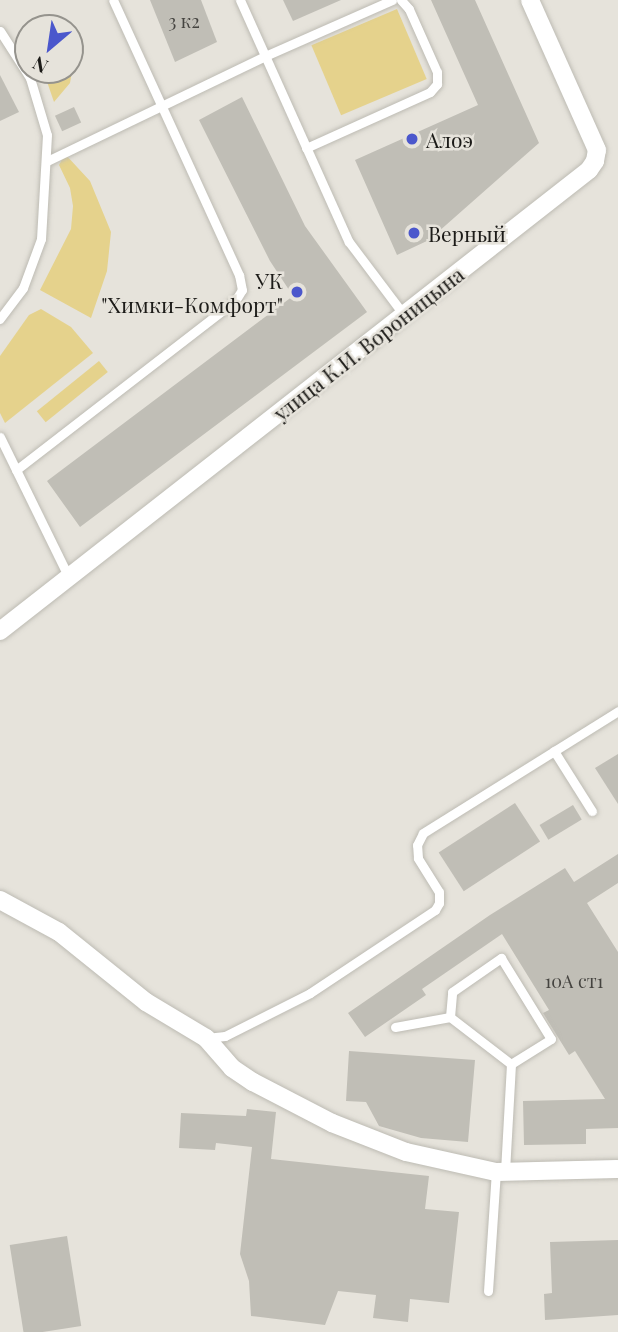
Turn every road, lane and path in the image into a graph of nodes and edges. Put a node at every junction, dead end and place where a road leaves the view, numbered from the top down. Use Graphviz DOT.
graph roads {
  1 [pos="113,0"];
  2 [pos="240,0"];
  3 [pos="392,0"];
  4 [pos="401,0"];
  5 [pos="530,0"];
  6 [pos="0,31"];
  7 [pos="265,56"];
  8 [pos="161,106"];
  9 [pos="306,148"];
  10 [pos="47,162"];
  11 [pos="404,315"];
  12 [pos="0,319"];
  13 [pos="0,437"];
  14 [pos="16,470"];
  15 [pos="69,578"];
  16 [pos="0,631"];
  17 [pos="618,711"];
  18 [pos="554,751"];
  19 [pos="592,811"];
  20 [pos="0,900"];
  21 [pos="450,1017"];
  22 [pos="394,1027"];
  23 [pos="206,1038"];
  24 [pos="511,1064"];
  25 [pos="618,1169"];
  26 [pos="501,1172"];
  27 [pos="488,1291"];
  1 -- 8 [label="lane"];
  2 -- 7 [label="lane"];
  3 -- 7 [label="lane"];
  4 -- 9 [label="lane"];
  5 -- 11 [label="street, улица К.И. Вороницына"];
  6 -- 10 [label="lane"];
  7 -- 8 [label="lane"];
  7 -- 9 [label="lane"];
  8 -- 10 [label="lane"];
  8 -- 14 [label="lane"];
  9 -- 11 [label="lane"];
  10 -- 12 [label="lane"];
  11 -- 15 [label="street, улица К.И. Вороницына"];
  13 -- 14 [label="lane"];
  14 -- 15 [label="lane"];
  15 -- 16 [label="street, улица К.И. Вороницына"];
  17 -- 18 [label="lane"];
  18 -- 19 [label="lane"];
  18 -- 23 [label="lane"];
  20 -- 23 [label="street"];
  21 -- 22 [label="lane"];
  21 -- 24 [label="lane"];
  21 -- 24 [label="lane"];
  23 -- 26 [label="street"];
  24 -- 26 [label="lane"];
  25 -- 26 [label="street"];
  26 -- 27 [label="lane"];
}
